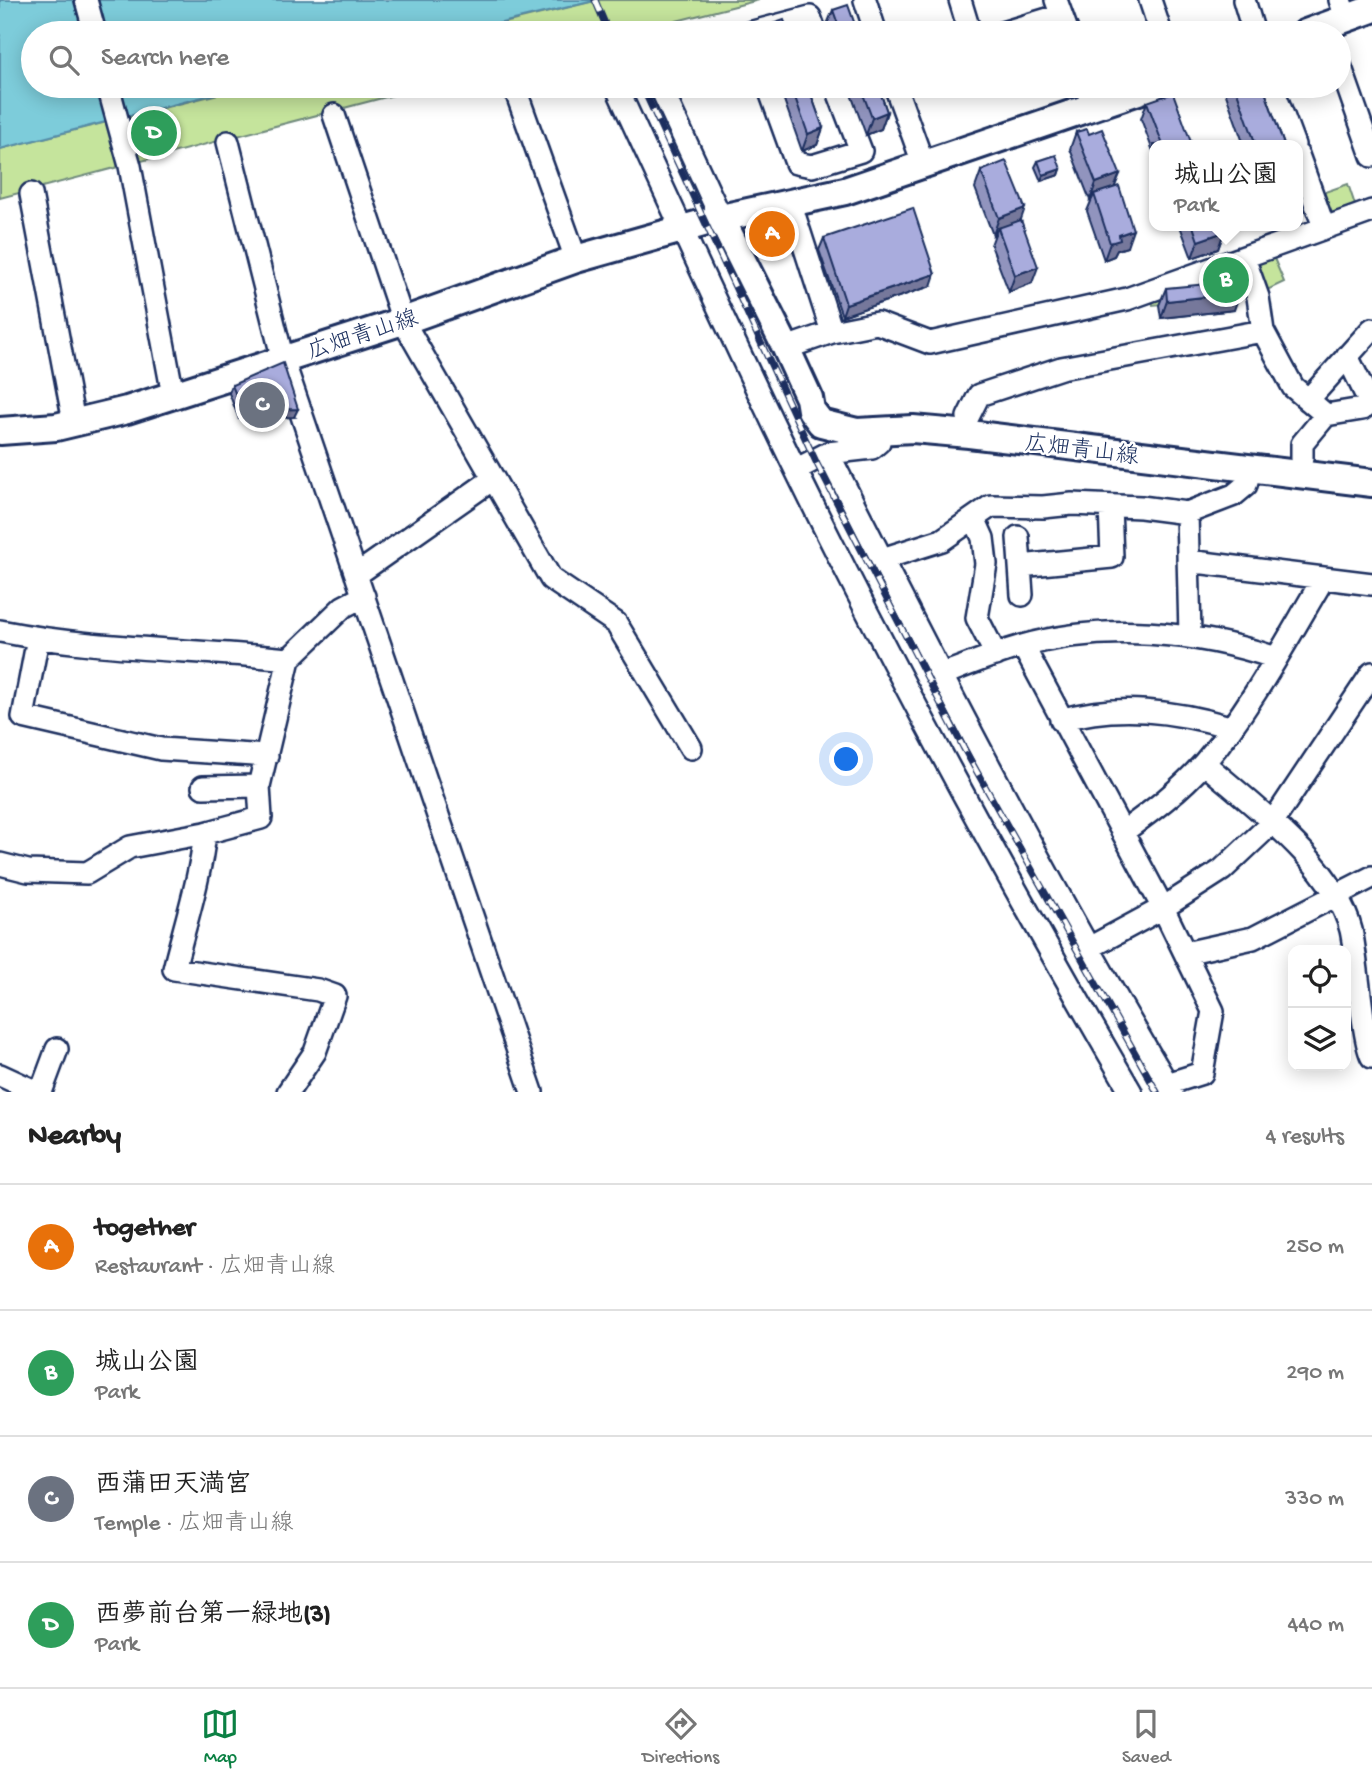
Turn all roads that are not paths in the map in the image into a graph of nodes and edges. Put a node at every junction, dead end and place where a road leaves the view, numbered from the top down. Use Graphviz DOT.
graph roads {
  1 [pos="86,0"];
  2 [pos="864,0"];
  3 [pos="960,0"];
  4 [pos="1150,0"];
  5 [pos="1244,0"];
  6 [pos="1372,9"];
  7 [pos="1062,16"];
  8 [pos="91,21"];
  9 [pos="795,21"];
  10 [pos="812,21"];
  11 [pos="872,21"];
  12 [pos="966,21"];
  13 [pos="1044,21"];
  14 [pos="1157,21"];
  15 [pos="1250,21"];
  16 [pos="1332,21"];
  17 [pos="1351,96"];
  18 [pos="111,98"];
  19 [pos="518,98"];
  20 [pos="622,98"];
  21 [pos="666,98"];
  22 [pos="772,98"];
  23 [pos="841,98"];
  24 [pos="899,98"];
  25 [pos="1085,98"];
  26 [pos="1276,98"];
  27 [pos="334,115"];
  28 [pos="1292,140"];
  29 [pos="228,142"];
  30 [pos="1372,156"];
  31 [pos="812,166"];
  32 [pos="923,166"];
  33 [pos="1303,169"];
  34 [pos="32,194"];
  35 [pos="821,196"];
  36 [pos="790,202"];
  37 [pos="1372,211"];
  38 [pos="721,218"];
  39 [pos="1324,227"];
  40 [pos="682,229"];
  41 [pos="1244,258"];
  42 [pos="576,259"];
  43 [pos="403,321"];
  44 [pos="1372,329"];
  45 [pos="1264,331"];
  46 [pos="832,332"];
  47 [pos="786,348"];
  48 [pos="1347,356"];
  49 [pos="283,360"];
  50 [pos="173,395"];
  51 [pos="809,398"];
  52 [pos="1308,400"];
  53 [pos="1326,415"];
  54 [pos="968,417"];
  55 [pos="74,422"];
  56 [pos="0,430"];
  57 [pos="879,432"];
  58 [pos="828,453"];
  59 [pos="1302,459"];
  60 [pos="1372,467"];
  61 [pos="797,469"];
  62 [pos="1250,469"];
  63 [pos="493,479"];
  64 [pos="1372,483"];
  65 [pos="1110,506"];
  66 [pos="1187,513"];
  67 [pos="974,518"];
  68 [pos="1018,537"];
  69 [pos="882,559"];
  70 [pos="1188,561"];
  71 [pos="1020,566"];
  72 [pos="356,575"];
  73 [pos="1323,579"];
  74 [pos="1372,584"];
  75 [pos="1023,595"];
  76 [pos="364,596"];
  77 [pos="0,631"];
  78 [pos="1190,635"];
  79 [pos="38,638"];
  80 [pos="1023,646"];
  81 [pos="996,655"];
  82 [pos="1276,658"];
  83 [pos="289,659"];
  84 [pos="1372,673"];
  85 [pos="940,674"];
  86 [pos="1061,720"];
  87 [pos="1230,727"];
  88 [pos="691,748"];
  89 [pos="267,757"];
  90 [pos="1204,763"];
  91 [pos="259,786"];
  92 [pos="202,787"];
  93 [pos="1272,822"];
  94 [pos="1122,832"];
  95 [pos="205,833"];
  96 [pos="0,864"];
  97 [pos="1372,877"];
  98 [pos="1334,894"];
  99 [pos="1163,908"];
  100 [pos="1089,948"];
  101 [pos="1185,953"];
  102 [pos="57,1049"];
  103 [pos="1372,1057"];
  104 [pos="0,1075"];
  105 [pos="1169,1088"];
  106 [pos="39,1092"];
  107 [pos="288,1092"];
  108 [pos="531,1092"];
  109 [pos="1131,1092"];
  1 -- 8 [label="street"];
  2 -- 11 [label="street"];
  3 -- 12 [label="street"];
  4 -- 14 [label="street"];
  5 -- 15 [label="street"];
  6 -- 16 [label="main road"];
  7 -- 13 [label="street"];
  9 -- 10 [label="street"];
  17 -- 30 [label="street"];
  18 -- 50 [label="street"];
  19 -- 42 [label="street"];
  20 -- 40 [label="street"];
  21 -- 38 [label="street"];
  22 -- 31 [label="street"];
  23 -- 31 [label="street"];
  24 -- 32 [label="street"];
  25 -- 32 [label="main road, 広畑青山線"];
  26 -- 28 [label="street"];
  27 -- 43 [label="street"];
  29 -- 49 [label="street"];
  31 -- 35 [label="street"];
  32 -- 35 [label="main road, 広畑青山線"];
  33 -- 39 [label="street"];
  34 -- 55 [label="street"];
  35 -- 36 [label="main road, 広畑青山線"];
  36 -- 38 [label="main road, 広畑青山線"];
  36 -- 46 [label="street"];
  37 -- 39 [label="street"];
  38 -- 40 [label="main road, 広畑青山線"];
  38 -- 47 [label="main road, 広畑青山線"];
  39 -- 41 [label="street"];
  40 -- 42 [label="main road, 広畑青山線"];
  40 -- 61 [label="street"];
  41 -- 45 [label="street"];
  41 -- 46 [label="street"];
  42 -- 43 [label="main road, 広畑青山線"];
  43 -- 49 [label="main road, 広畑青山線"];
  43 -- 63 [label="street"];
  44 -- 48 [label="street"];
  45 -- 52 [label="street"];
  45 -- 54 [label="street"];
  46 -- 47 [label="street"];
  47 -- 51 [label="main road, 広畑青山線"];
  48 -- 52 [label="street"];
  48 -- 53 [label="street"];
  49 -- 50 [label="main road, 広畑青山線"];
  49 -- 72 [label="street"];
  50 -- 55 [label="main road, 広畑青山線"];
  51 -- 54 [label="main road, 広畑青山線"];
  51 -- 57 [label="main road, 広畑青山線"];
  52 -- 53 [label="street"];
  53 -- 59 [label="street"];
  54 -- 59 [label="main road, 広畑青山線"];
  55 -- 56 [label="main road, 広畑青山線"];
  57 -- 58 [label="street"];
  57 -- 62 [label="main road, 広畑青山線"];
  58 -- 61 [label="street"];
  58 -- 69 [label="street"];
  59 -- 60 [label="main road, 広畑青山線"];
  61 -- 109 [label="street"];
  62 -- 64 [label="main road, 広畑青山線"];
  62 -- 66 [label="street"];
  63 -- 72 [label="street"];
  63 -- 88 [label="street"];
  65 -- 66 [label="street"];
  65 -- 67 [label="street"];
  65 -- 71 [label="street"];
  66 -- 70 [label="street"];
  67 -- 69 [label="street"];
  67 -- 81 [label="street"];
  68 -- 71 [label="street"];
  69 -- 85 [label="street"];
  70 -- 73 [label="street"];
  70 -- 78 [label="street"];
  71 -- 75 [label="street"];
  72 -- 76 [label="street"];
  73 -- 74 [label="street"];
  73 -- 82 [label="street"];
  76 -- 83 [label="street"];
  76 -- 108 [label="street"];
  77 -- 79 [label="street"];
  78 -- 80 [label="street"];
  78 -- 82 [label="street"];
  79 -- 83 [label="street"];
  79 -- 89 [label="street"];
  80 -- 81 [label="street"];
  80 -- 86 [label="street"];
  81 -- 85 [label="street"];
  82 -- 87 [label="street"];
  83 -- 89 [label="street"];
  84 -- 93 [label="street"];
  85 -- 100 [label="street"];
  86 -- 87 [label="street"];
  86 -- 94 [label="street"];
  87 -- 90 [label="street"];
  89 -- 91 [label="street"];
  90 -- 93 [label="street"];
  90 -- 94 [label="street"];
  91 -- 92 [label="street"];
  91 -- 95 [label="street"];
  93 -- 98 [label="street"];
  93 -- 99 [label="street"];
  94 -- 99 [label="street"];
  95 -- 96 [label="street"];
  95 -- 107 [label="street"];
  97 -- 98 [label="street"];
  98 -- 101 [label="street"];
  98 -- 103 [label="street"];
  99 -- 100 [label="street"];
  99 -- 101 [label="street"];
  100 -- 105 [label="street"];
  101 -- 105 [label="street"];
  102 -- 106 [label="street"];
  104 -- 106 [label="street"];
}
